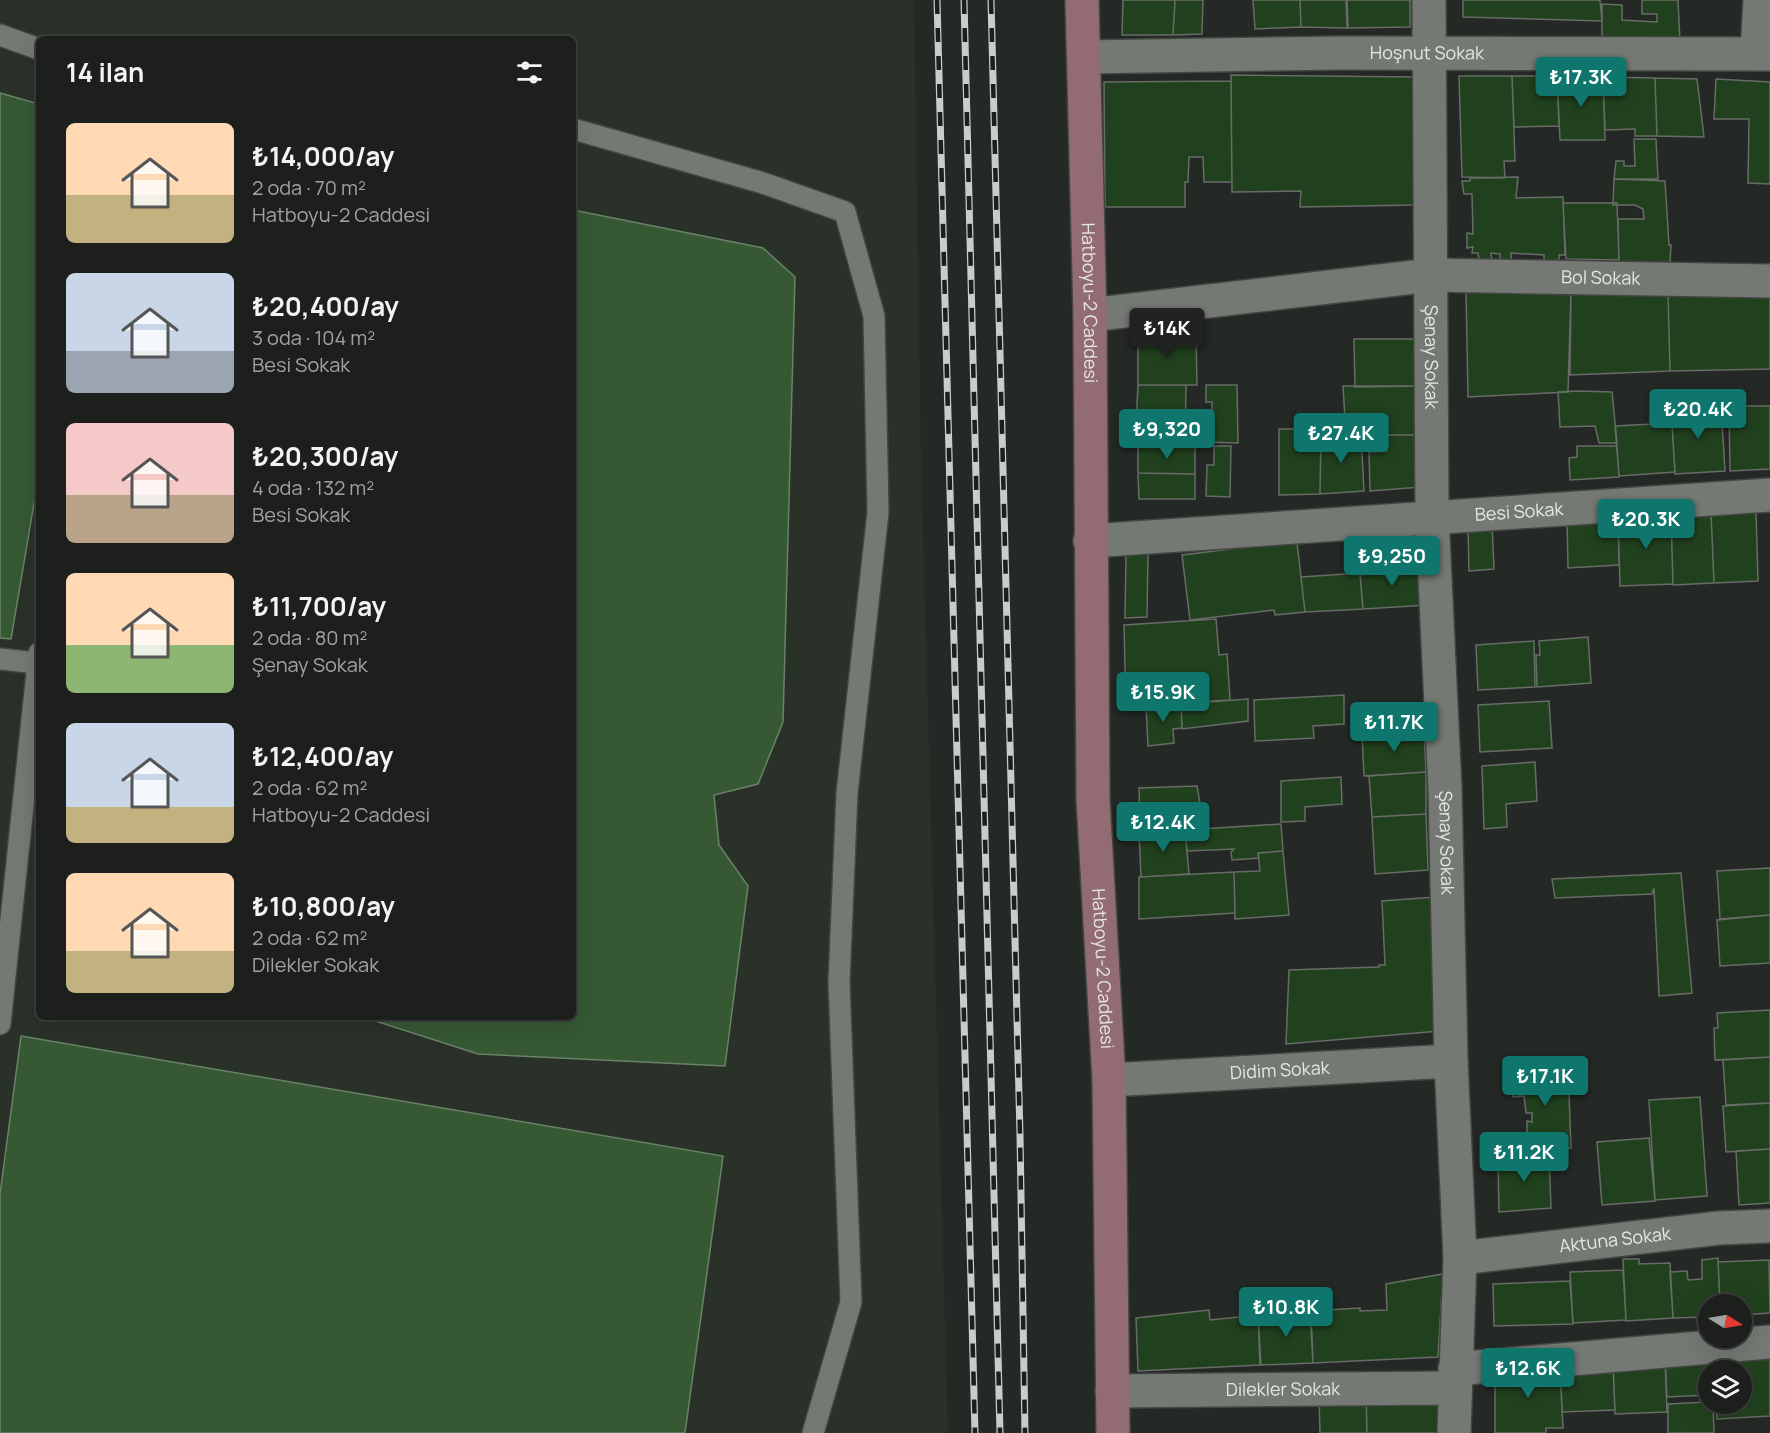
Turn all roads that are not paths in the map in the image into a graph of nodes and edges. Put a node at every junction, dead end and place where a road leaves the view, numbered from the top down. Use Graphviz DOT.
graph roads {
  1 [pos="1082,0"];
  2 [pos="1429,0"];
  3 [pos="1760,0"];
  4 [pos="0,35"];
  5 [pos="36,48"];
  6 [pos="1428,54"];
  7 [pos="1763,54"];
  8 [pos="1085,57"];
  9 [pos="576,130"];
  10 [pos="1431,275"];
  11 [pos="1770,281"];
  12 [pos="1090,315"];
  13 [pos="1770,495"];
  14 [pos="1432,516"];
  15 [pos="1090,541"];
  16 [pos="36,658"];
  17 [pos="0,659"];
  18 [pos="36,677"];
  19 [pos="0,1024"];
  20 [pos="1451,1061"];
  21 [pos="1109,1080"];
  22 [pos="1770,1226"];
  23 [pos="1460,1258"];
  24 [pos="1770,1342"];
  25 [pos="1455,1379"];
  26 [pos="1112,1391"];
  27 [pos="813,1433"];
  28 [pos="1113,1433"];
  29 [pos="1454,1433"];
  1 -- 8 [label="main road, Hatboyu-2 Caddesi"];
  2 -- 6 [label="street, Şenay Sokak"];
  3 -- 7 [label="street"];
  4 -- 5 [label="lane"];
  6 -- 7 [label="street, Hoşnut Sokak"];
  6 -- 8 [label="street, Hoşnut Sokak"];
  6 -- 10 [label="street, Şenay Sokak"];
  8 -- 12 [label="main road, Hatboyu-2 Caddesi"];
  9 -- 27 [label="lane"];
  10 -- 11 [label="street, Bol Sokak"];
  10 -- 12 [label="street, Bol Sokak"];
  10 -- 14 [label="street, Şenay Sokak"];
  12 -- 15 [label="main road, Hatboyu-2 Caddesi"];
  13 -- 14 [label="street, Besi Sokak"];
  14 -- 15 [label="street, Besi Sokak"];
  14 -- 20 [label="street, Şenay Sokak"];
  15 -- 21 [label="main road, Hatboyu-2 Caddesi"];
  16 -- 17 [label="lane"];
  18 -- 19 [label="lane"];
  20 -- 21 [label="street, Didim Sokak"];
  20 -- 23 [label="street, Şenay Sokak"];
  21 -- 26 [label="main road, Hatboyu-2 Caddesi"];
  22 -- 23 [label="street, Aktuna Sokak"];
  23 -- 25 [label="street, Şenay Sokak"];
  24 -- 25 [label="street, Dilekler Sokak"];
  25 -- 26 [label="street, Dilekler Sokak"];
  25 -- 29 [label="street, Şenay Sokak"];
  26 -- 28 [label="main road, Hatboyu-2 Caddesi"];
}
